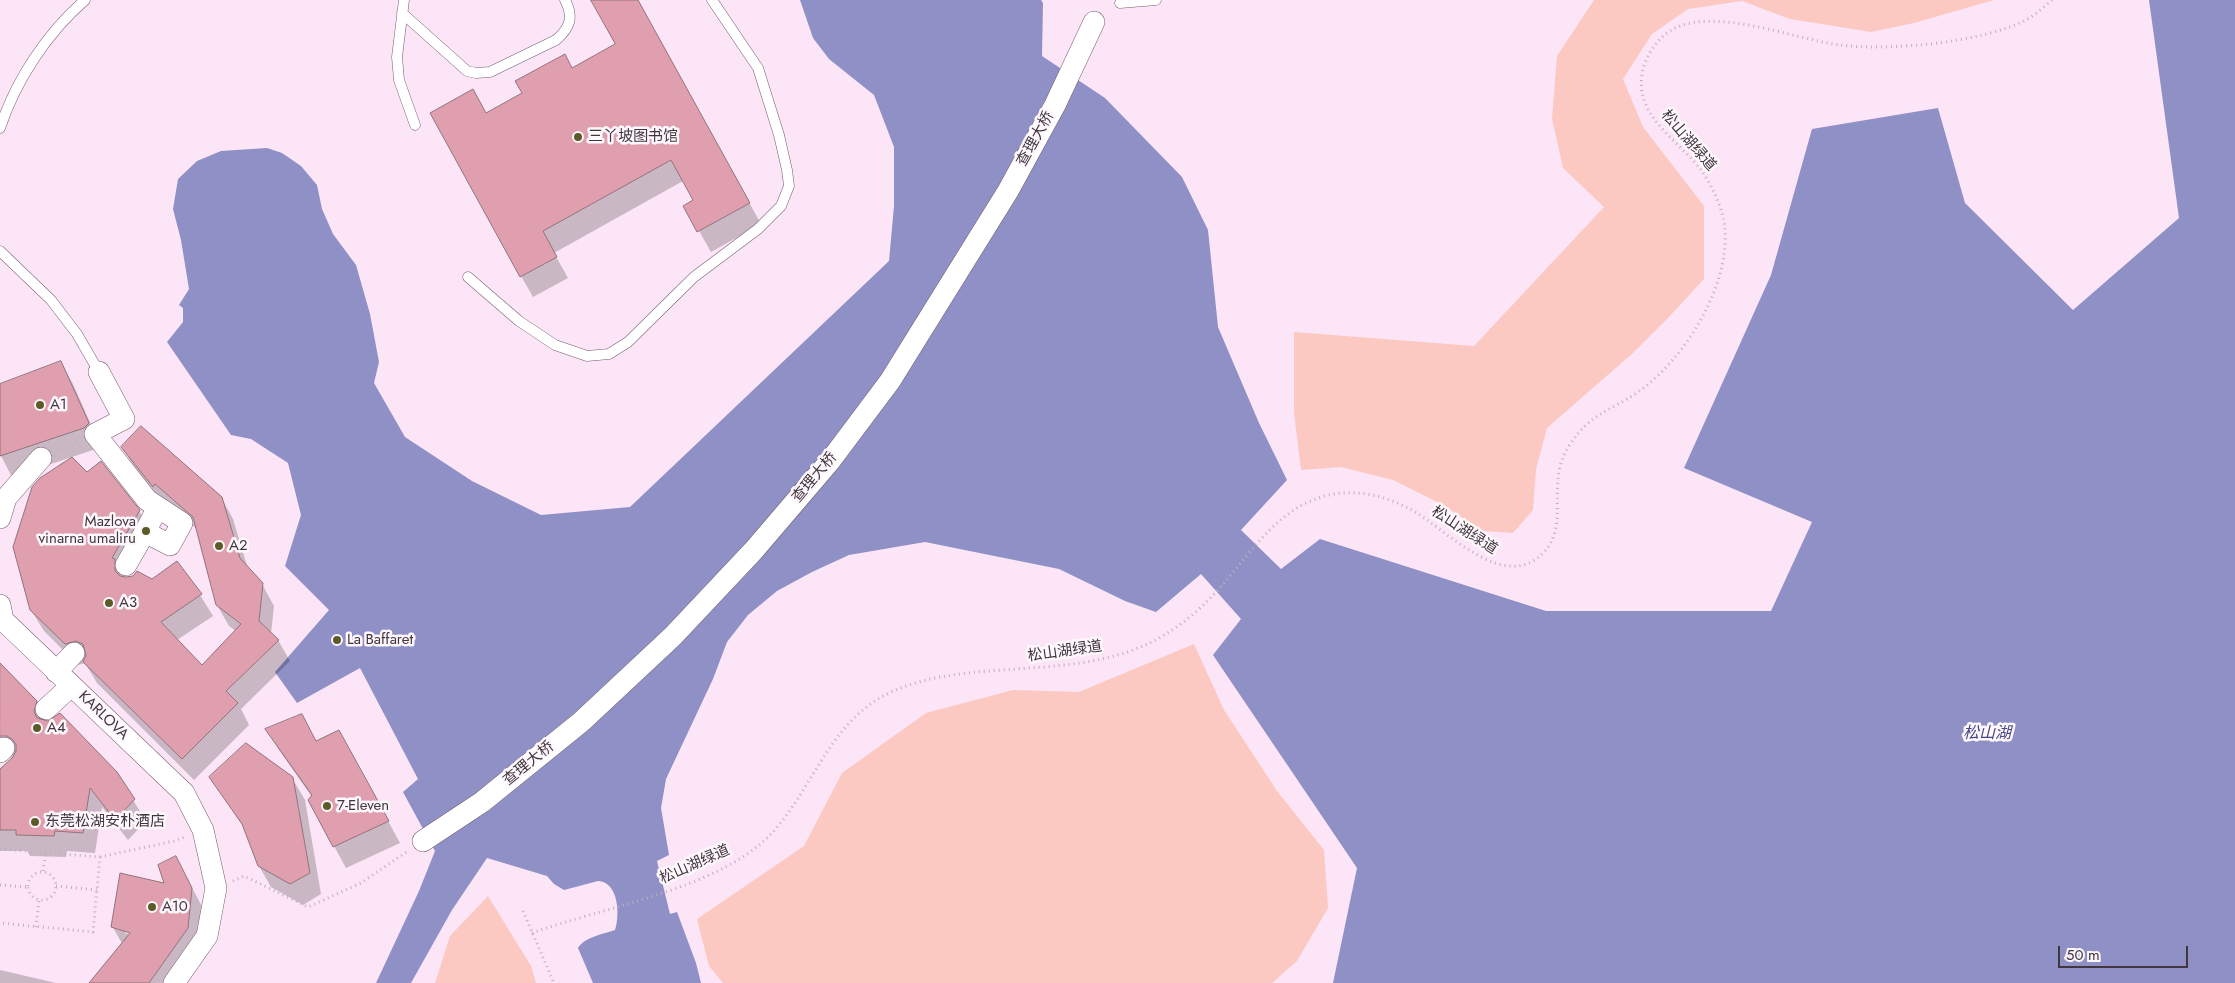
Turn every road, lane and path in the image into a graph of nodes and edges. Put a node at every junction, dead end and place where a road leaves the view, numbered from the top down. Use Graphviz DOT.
graph roads {
  1 [pos="85,0"];
  2 [pos="404,0"];
  3 [pos="565,0"];
  4 [pos="712,0"];
  5 [pos="1156,0"];
  6 [pos="2052,0"];
  7 [pos="1120,3"];
  8 [pos="402,13"];
  9 [pos="1094,22"];
  10 [pos="415,126"];
  11 [pos="0,128"];
  12 [pos="0,251"];
  13 [pos="468,277"];
  14 [pos="99,372"];
  15 [pos="95,434"];
  16 [pos="41,458"];
  17 [pos="2,504"];
  18 [pos="158,507"];
  19 [pos="145,532"];
  20 [pos="126,565"];
  21 [pos="0,605"];
  22 [pos="74,653"];
  23 [pos="64,679"];
  24 [pos="46,709"];
  25 [pos="174,841"];
  26 [pos="424,841"];
  27 [pos="0,848"];
  28 [pos="46,852"];
  29 [pos="100,857"];
  30 [pos="43,872"];
  31 [pos="0,885"];
  32 [pos="56,886"];
  33 [pos="27,887"];
  34 [pos="216,888"];
  35 [pos="97,890"];
  36 [pos="39,900"];
  37 [pos="523,911"];
  38 [pos="0,923"];
  39 [pos="36,927"];
  40 [pos="532,933"];
  41 [pos="174,983"];
  42 [pos="554,983"];
  1 -- 11 [label="lane"];
  2 -- 8 [label="lane"];
  3 -- 8 [label="lane"];
  4 -- 13 [label="lane"];
  5 -- 7 [label="lane"];
  6 -- 40 [label="path, 松山湖绿道"];
  8 -- 10 [label="lane"];
  9 -- 26 [label="street, 查理大桥"];
  12 -- 14 [label="lane"];
  14 -- 15 [label="street"];
  15 -- 16 [label="path"];
  15 -- 18 [label="street"];
  16 -- 17 [label="street"];
  18 -- 19 [label="street"];
  18 -- 19 [label="street"];
  19 -- 20 [label="street"];
  21 -- 23 [label="street, KARLOVA"];
  22 -- 23 [label="street"];
  23 -- 24 [label="street"];
  23 -- 34 [label="street, KARLOVA"];
  25 -- 29 [label="path"];
  26 -- 34 [label="path"];
  27 -- 28 [label="path"];
  28 -- 29 [label="path"];
  28 -- 30 [label="path"];
  29 -- 35 [label="path"];
  30 -- 32 [label="path"];
  30 -- 33 [label="path"];
  31 -- 33 [label="path"];
  32 -- 35 [label="path"];
  32 -- 36 [label="path"];
  33 -- 36 [label="path"];
  34 -- 41 [label="street"];
  35 -- 39 [label="path"];
  36 -- 39 [label="path"];
  37 -- 40 [label="path"];
  38 -- 39 [label="path"];
  40 -- 42 [label="path"];
}
